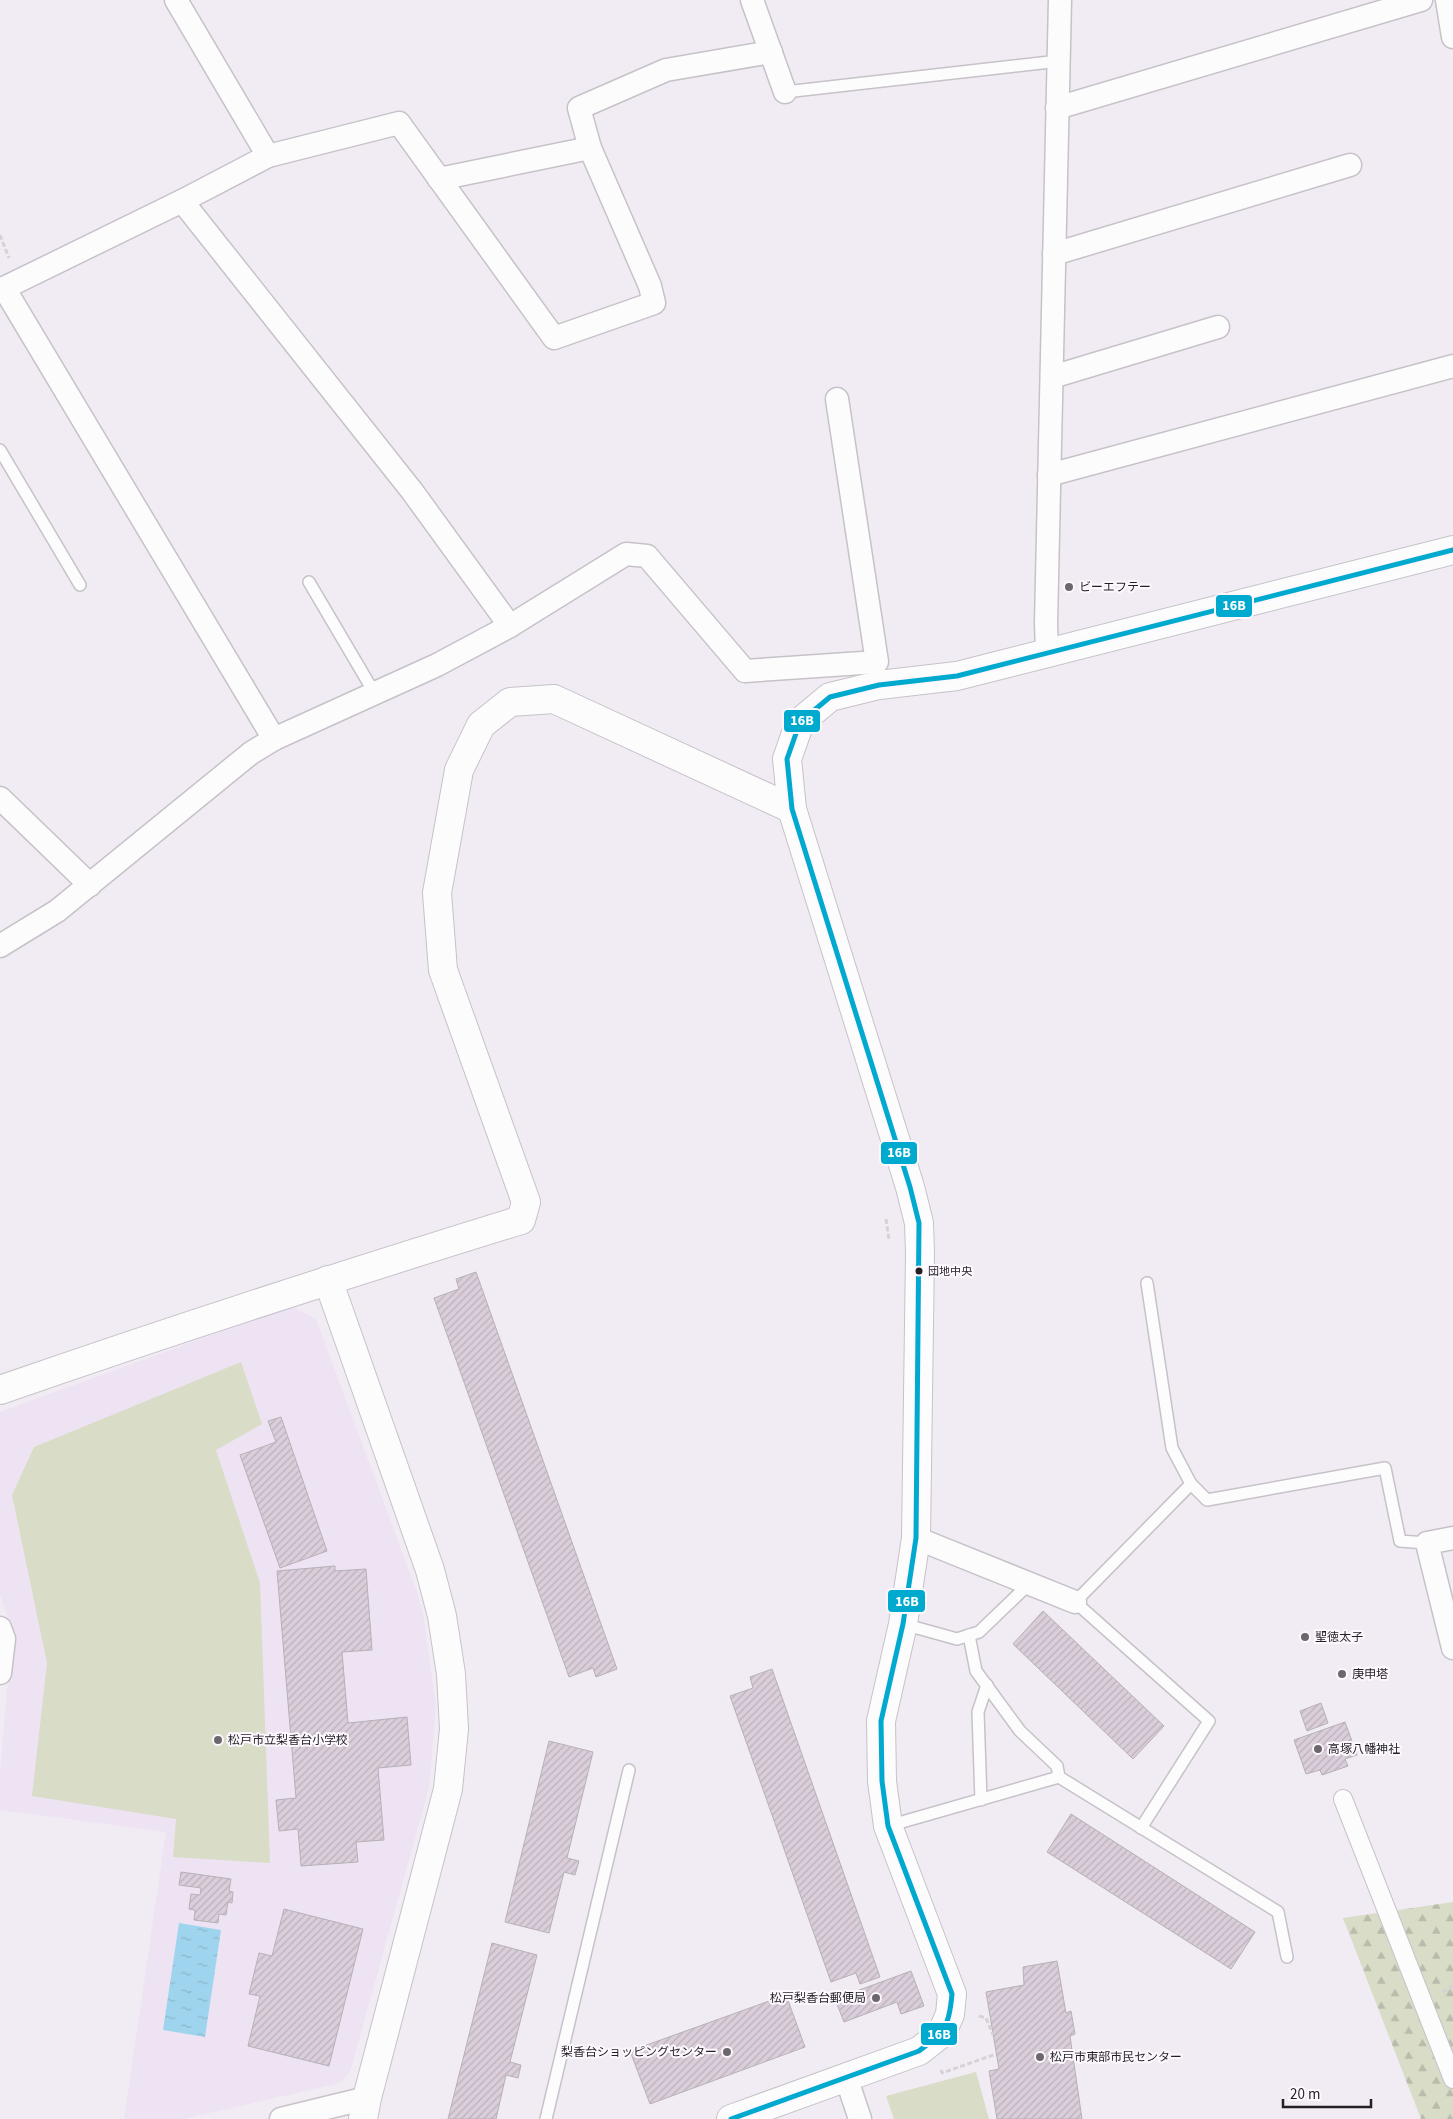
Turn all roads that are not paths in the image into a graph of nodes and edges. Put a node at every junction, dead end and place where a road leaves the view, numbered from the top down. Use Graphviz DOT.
graph roads {
  1 [pos="176,0"];
  2 [pos="752,0"];
  3 [pos="1060,0"];
  4 [pos="1421,0"];
  5 [pos="1447,0"];
  6 [pos="1453,37"];
  7 [pos="770,52"];
  8 [pos="1059,61"];
  9 [pos="786,92"];
  10 [pos="1057,108"];
  11 [pos="590,148"];
  12 [pos="268,156"];
  13 [pos="1350,165"];
  14 [pos="439,179"];
  15 [pos="182,201"];
  16 [pos="1054,254"];
  17 [pos="2,289"];
  18 [pos="1218,327"];
  19 [pos="1453,366"];
  20 [pos="1052,377"];
  21 [pos="837,399"];
  22 [pos="0,450"];
  23 [pos="1049,475"];
  24 [pos="1453,550"];
  25 [pos="310,582"];
  26 [pos="80,585"];
  27 [pos="510,626"];
  28 [pos="1047,653"];
  29 [pos="878,673"];
  30 [pos="375,694"];
  31 [pos="274,739"];
  32 [pos="4,808"];
  33 [pos="792,809"];
  34 [pos="90,885"];
  35 [pos="0,946"];
  36 [pos="328,1280"];
  37 [pos="1147,1283"];
  38 [pos="0,1390"];
  39 [pos="1192,1484"];
  40 [pos="916,1538"];
  41 [pos="1453,1538"];
  42 [pos="1428,1542"];
  43 [pos="1029,1584"];
  44 [pos="1075,1602"];
  45 [pos="903,1624"];
  46 [pos="969,1635"];
  47 [pos="1,1641"];
  48 [pos="1453,1648"];
  49 [pos="0,1673"];
  50 [pos="987,1685"];
  51 [pos="629,1770"];
  52 [pos="1059,1776"];
  53 [pos="1343,1798"];
  54 [pos="981,1800"];
  55 [pos="888,1826"];
  56 [pos="1141,1828"];
  57 [pos="1287,1957"];
  58 [pos="846,2077"];
  59 [pos="1453,2079"];
  60 [pos="365,2109"];
  61 [pos="281,2119"];
  62 [pos="546,2119"];
  63 [pos="731,2119"];
  64 [pos="860,2119"];
  1 -- 12 [label="street"];
  2 -- 7 [label="street"];
  3 -- 8 [label="street"];
  4 -- 10 [label="street"];
  5 -- 6 [label="street"];
  7 -- 9 [label="street"];
  7 -- 11 [label="street"];
  8 -- 9 [label="lane"];
  8 -- 10 [label="street"];
  10 -- 16 [label="street"];
  11 -- 14 [label="street"];
  11 -- 14 [label="street"];
  12 -- 14 [label="street"];
  12 -- 15 [label="street"];
  13 -- 16 [label="street"];
  15 -- 17 [label="street"];
  15 -- 27 [label="street"];
  16 -- 20 [label="street"];
  17 -- 31 [label="street"];
  18 -- 20 [label="street"];
  19 -- 23 [label="street"];
  20 -- 23 [label="street"];
  21 -- 29 [label="street"];
  22 -- 26 [label="lane"];
  23 -- 28 [label="street"];
  24 -- 28 [label="street"];
  25 -- 30 [label="lane"];
  27 -- 29 [label="street"];
  27 -- 30 [label="street"];
  28 -- 29 [label="street"];
  29 -- 33 [label="street"];
  30 -- 31 [label="street"];
  31 -- 34 [label="street"];
  32 -- 34 [label="street"];
  33 -- 36 [label="street"];
  33 -- 40 [label="street"];
  34 -- 35 [label="street"];
  36 -- 38 [label="street"];
  36 -- 60 [label="street"];
  37 -- 39 [label="lane"];
  39 -- 42 [label="lane"];
  39 -- 44 [label="lane"];
  40 -- 43 [label="street"];
  40 -- 45 [label="street"];
  41 -- 42 [label="street"];
  42 -- 48 [label="street"];
  43 -- 44 [label="street"];
  43 -- 46 [label="lane"];
  44 -- 56 [label="lane"];
  45 -- 46 [label="lane"];
  45 -- 55 [label="street"];
  46 -- 50 [label="lane"];
  47 -- 49 [label="street"];
  50 -- 52 [label="lane"];
  50 -- 54 [label="lane"];
  51 -- 62 [label="lane"];
  52 -- 54 [label="lane"];
  52 -- 56 [label="lane"];
  53 -- 59 [label="street"];
  54 -- 55 [label="lane"];
  55 -- 58 [label="street"];
  56 -- 57 [label="lane"];
  58 -- 63 [label="street"];
  58 -- 64 [label="street"];
  60 -- 61 [label="street"];
}
